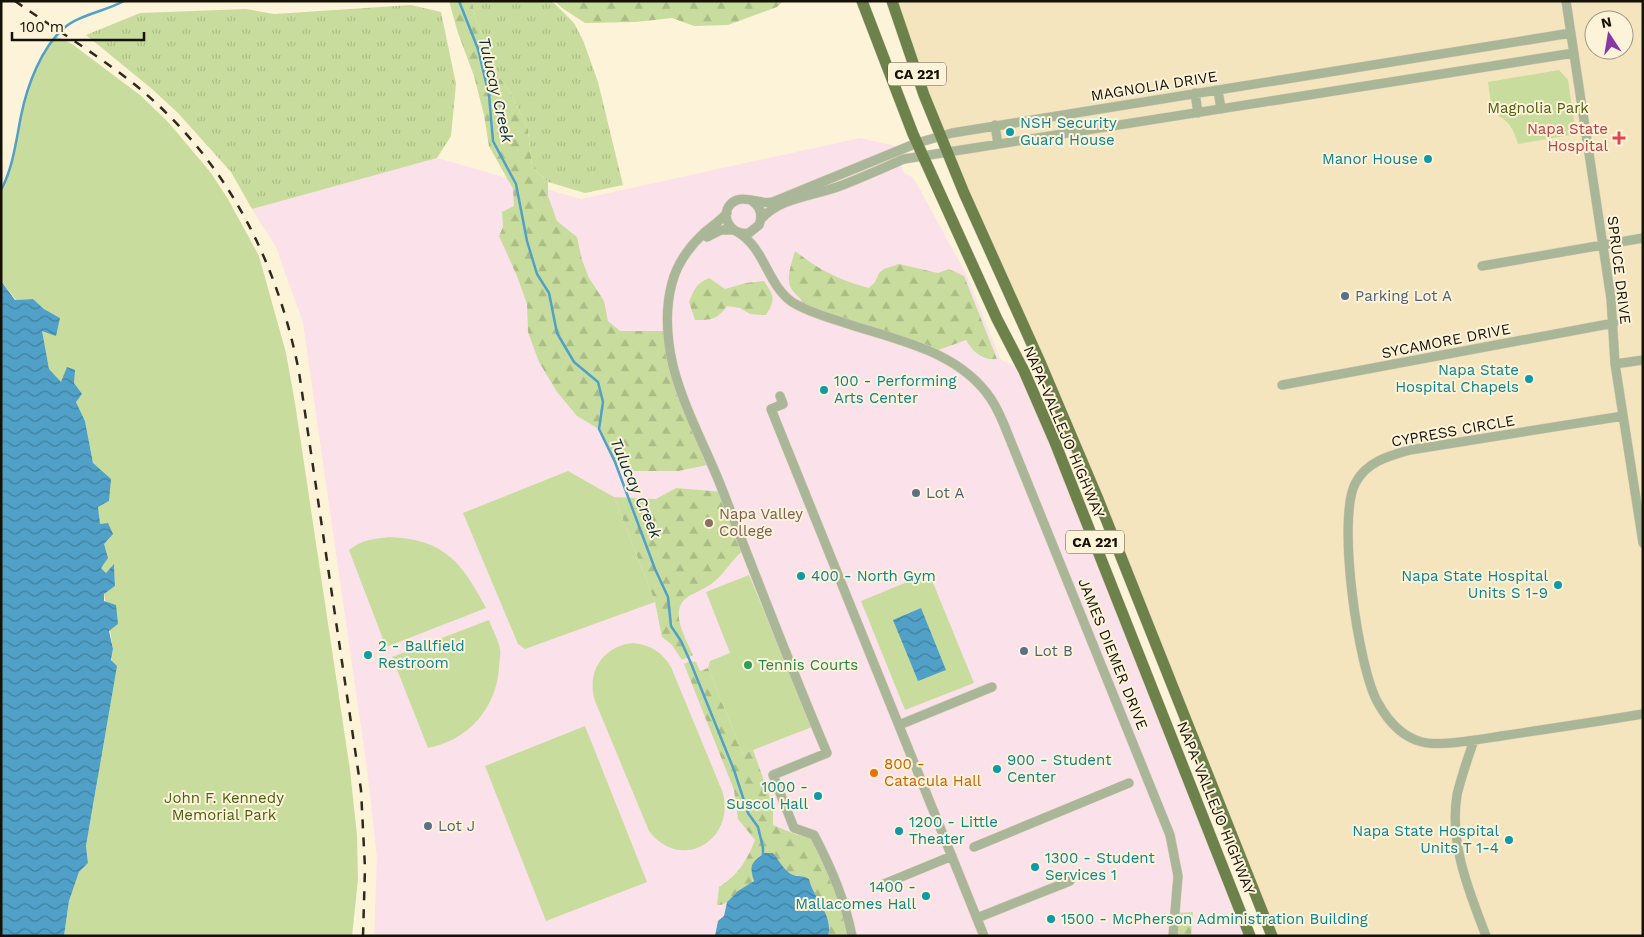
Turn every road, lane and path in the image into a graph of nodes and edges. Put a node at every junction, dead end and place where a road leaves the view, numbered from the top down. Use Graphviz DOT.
graph roads {
  1 [pos="862,1"];
  2 [pos="892,1"];
  3 [pos="1566,1"];
  4 [pos="1571,33"];
  5 [pos="1574,53"];
  6 [pos="1218,90"];
  7 [pos="1195,93"];
  8 [pos="1221,109"];
  9 [pos="1198,113"];
  10 [pos="995,126"];
  11 [pos="942,136"];
  12 [pos="917,143"];
  13 [pos="998,144"];
  14 [pos="948,151"];
  15 [pos="922,156"];
  16 [pos="752,201"];
  17 [pos="727,213"];
  18 [pos="760,222"];
  19 [pos="736,231"];
  20 [pos="1643,238"];
  21 [pos="694,245"];
  22 [pos="1603,245"];
  23 [pos="762,259"];
  24 [pos="1482,266"];
  25 [pos="1614,323"];
  26 [pos="1643,360"];
  27 [pos="1615,364"];
  28 [pos="1282,386"];
  29 [pos="780,396"];
  30 [pos="1623,416"];
  31 [pos="1643,543"];
  32 [pos="992,687"];
  33 [pos="1643,714"];
  34 [pos="899,726"];
  35 [pos="1474,740"];
  36 [pos="1129,783"];
  37 [pos="974,846"];
  38 [pos="952,856"];
  39 [pos="1070,881"];
  40 [pos="884,884"];
  41 [pos="977,918"];
  42 [pos="852,936"];
  43 [pos="984,936"];
  44 [pos="1173,936"];
  45 [pos="1250,936"];
  46 [pos="1272,936"];
  47 [pos="1486,936"];
  1 -- 12 [label="main road, NAPA-VALLEJO HIGHWAY / CA 221"];
  2 -- 11 [label="main road, NAPA-VALLEJO HIGHWAY / CA 221"];
  3 -- 4 [label="street, SPRUCE DRIVE"];
  4 -- 5 [label="street, SPRUCE DRIVE"];
  4 -- 6 [label="street, MAGNOLIA DRIVE"];
  5 -- 8 [label="street"];
  5 -- 22 [label="street, SPRUCE DRIVE"];
  6 -- 7 [label="street, MAGNOLIA DRIVE"];
  6 -- 8 [label="street"];
  7 -- 9 [label="street"];
  7 -- 10 [label="street, MAGNOLIA DRIVE"];
  8 -- 9 [label="street"];
  9 -- 13 [label="street"];
  10 -- 11 [label="street, MAGNOLIA DRIVE"];
  10 -- 13 [label="street"];
  11 -- 12 [label="street, MAGNOLIA DRIVE"];
  11 -- 14 [label="main road, NAPA-VALLEJO HIGHWAY / CA 221"];
  12 -- 15 [label="main road, NAPA-VALLEJO HIGHWAY / CA 221"];
  12 -- 16 [label="street, MAGNOLIA DRIVE"];
  13 -- 14 [label="street"];
  14 -- 15 [label="street"];
  14 -- 46 [label="main road, NAPA-VALLEJO HIGHWAY / CA 221"];
  15 -- 18 [label="street"];
  15 -- 45 [label="main road, NAPA-VALLEJO HIGHWAY / CA 221"];
  16 -- 17 [label="street, MAGNOLIA DRIVE"];
  16 -- 18 [label="street"];
  17 -- 19 [label="street"];
  17 -- 21 [label="street"];
  18 -- 19 [label="street"];
  18 -- 23 [label="street, JAMES DIEMER DRIVE"];
  19 -- 21 [label="street"];
  19 -- 23 [label="street, JAMES DIEMER DRIVE"];
  20 -- 22 [label="street"];
  21 -- 42 [label="street"];
  22 -- 24 [label="street"];
  22 -- 25 [label="street, SPRUCE DRIVE"];
  23 -- 44 [label="street, JAMES DIEMER DRIVE"];
  25 -- 27 [label="street, SPRUCE DRIVE"];
  25 -- 28 [label="street, SYCAMORE DRIVE"];
  26 -- 27 [label="street"];
  27 -- 30 [label="street, SPRUCE DRIVE"];
  29 -- 34 [label="street"];
  30 -- 31 [label="street, SPRUCE DRIVE"];
  30 -- 35 [label="street, CYPRESS CIRCLE"];
  32 -- 34 [label="street"];
  33 -- 35 [label="street, CYPRESS CIRCLE"];
  34 -- 38 [label="street"];
  35 -- 47 [label="street"];
  36 -- 37 [label="street"];
  38 -- 40 [label="street"];
  38 -- 41 [label="street"];
  39 -- 41 [label="street"];
  41 -- 43 [label="street"];
}
